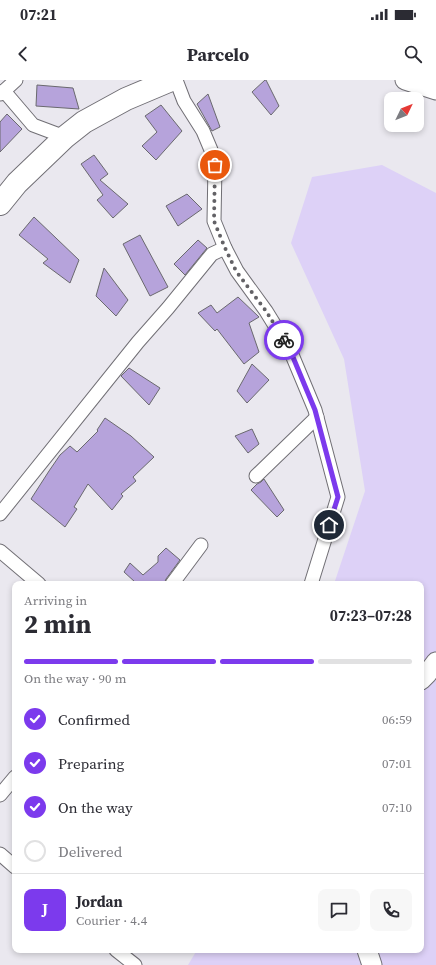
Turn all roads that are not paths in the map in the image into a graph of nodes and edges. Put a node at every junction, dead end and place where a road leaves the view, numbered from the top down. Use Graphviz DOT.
graph roads {
  1 [pos="16,80"];
  2 [pos="170,80"];
  3 [pos="176,80"];
  4 [pos="405,80"];
  5 [pos="436,90"];
  6 [pos="2,93"];
  7 [pos="66,137"];
  8 [pos="0,204"];
  9 [pos="225,248"];
  10 [pos="317,417"];
  11 [pos="256,476"];
  12 [pos="0,514"];
  13 [pos="201,545"];
  14 [pos="0,552"];
  15 [pos="35,581"];
  16 [pos="174,581"];
  17 [pos="311,581"];
  18 [pos="436,662"];
  19 [pos="424,677"];
  20 [pos="12,781"];
  21 [pos="0,795"];
  22 [pos="0,854"];
  23 [pos="12,864"];
  24 [pos="368,953"];
  25 [pos="372,965"];
  1 -- 6 [label="street"];
  2 -- 7 [label="highway"];
  3 -- 9 [label="street"];
  4 -- 5 [label="street"];
  6 -- 7 [label="street"];
  7 -- 8 [label="highway"];
  9 -- 10 [label="street"];
  9 -- 12 [label="street"];
  10 -- 11 [label="street"];
  10 -- 17 [label="street"];
  13 -- 16 [label="street"];
  14 -- 15 [label="street"];
  18 -- 19 [label="street"];
  20 -- 21 [label="street"];
  22 -- 23 [label="street"];
  24 -- 25 [label="street"];
}
